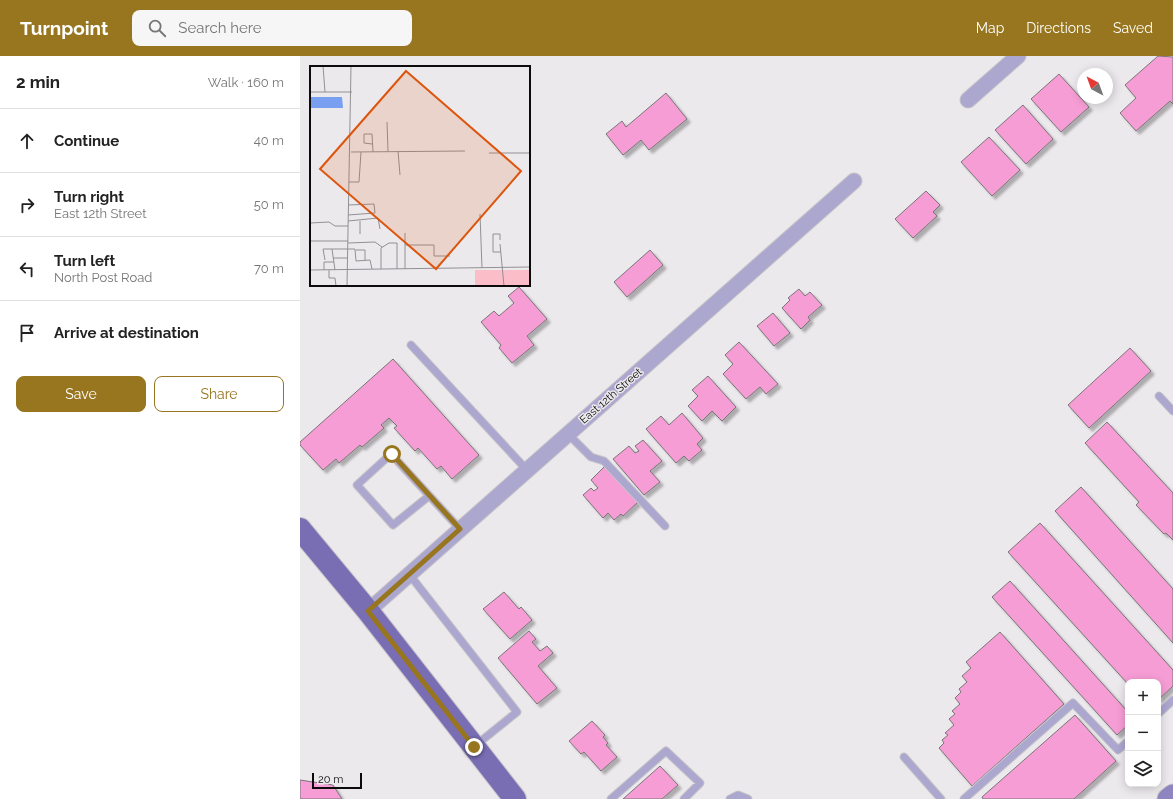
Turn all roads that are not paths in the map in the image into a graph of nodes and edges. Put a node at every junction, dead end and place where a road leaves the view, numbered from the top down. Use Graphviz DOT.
graph roads {
  1 [pos="1018,56"];
  2 [pos="968,100"];
  3 [pos="854,181"];
  4 [pos="411,345"];
  5 [pos="1159,396"];
  6 [pos="1173,411"];
  7 [pos="568,434"];
  8 [pos="527,470"];
  9 [pos="429,496"];
  10 [pos="665,526"];
  11 [pos="300,529"];
  12 [pos="460,529"];
  13 [pos="409,574"];
  14 [pos="368,611"];
  15 [pos="1173,700"];
  16 [pos="1161,711"];
  17 [pos="1125,744"];
  18 [pos="474,747"];
  19 [pos="904,757"];
  20 [pos="1173,794"];
  21 [pos="515,799"];
  22 [pos="611,799"];
  23 [pos="684,799"];
  24 [pos="730,799"];
  25 [pos="748,799"];
  26 [pos="941,799"];
  27 [pos="964,799"];
  28 [pos="1168,799"];
  1 -- 2 [label="street"];
  3 -- 7 [label="street, East 12th Street"];
  4 -- 8 [label="lane"];
  5 -- 6 [label="lane"];
  7 -- 8 [label="street, East 12th Street"];
  7 -- 10 [label="lane"];
  8 -- 12 [label="street, East 12th Street"];
  9 -- 9 [label="lane"];
  9 -- 12 [label="lane"];
  11 -- 14 [label="main road"];
  12 -- 13 [label="street, East 12th Street"];
  13 -- 14 [label="street, East 12th Street"];
  13 -- 18 [label="lane"];
  14 -- 18 [label="main road"];
  15 -- 16 [label="lane"];
  17 -- 27 [label="lane"];
  18 -- 21 [label="main road"];
  19 -- 26 [label="lane"];
  20 -- 28 [label="main road"];
  22 -- 23 [label="lane"];
  24 -- 25 [label="lane"];
}
